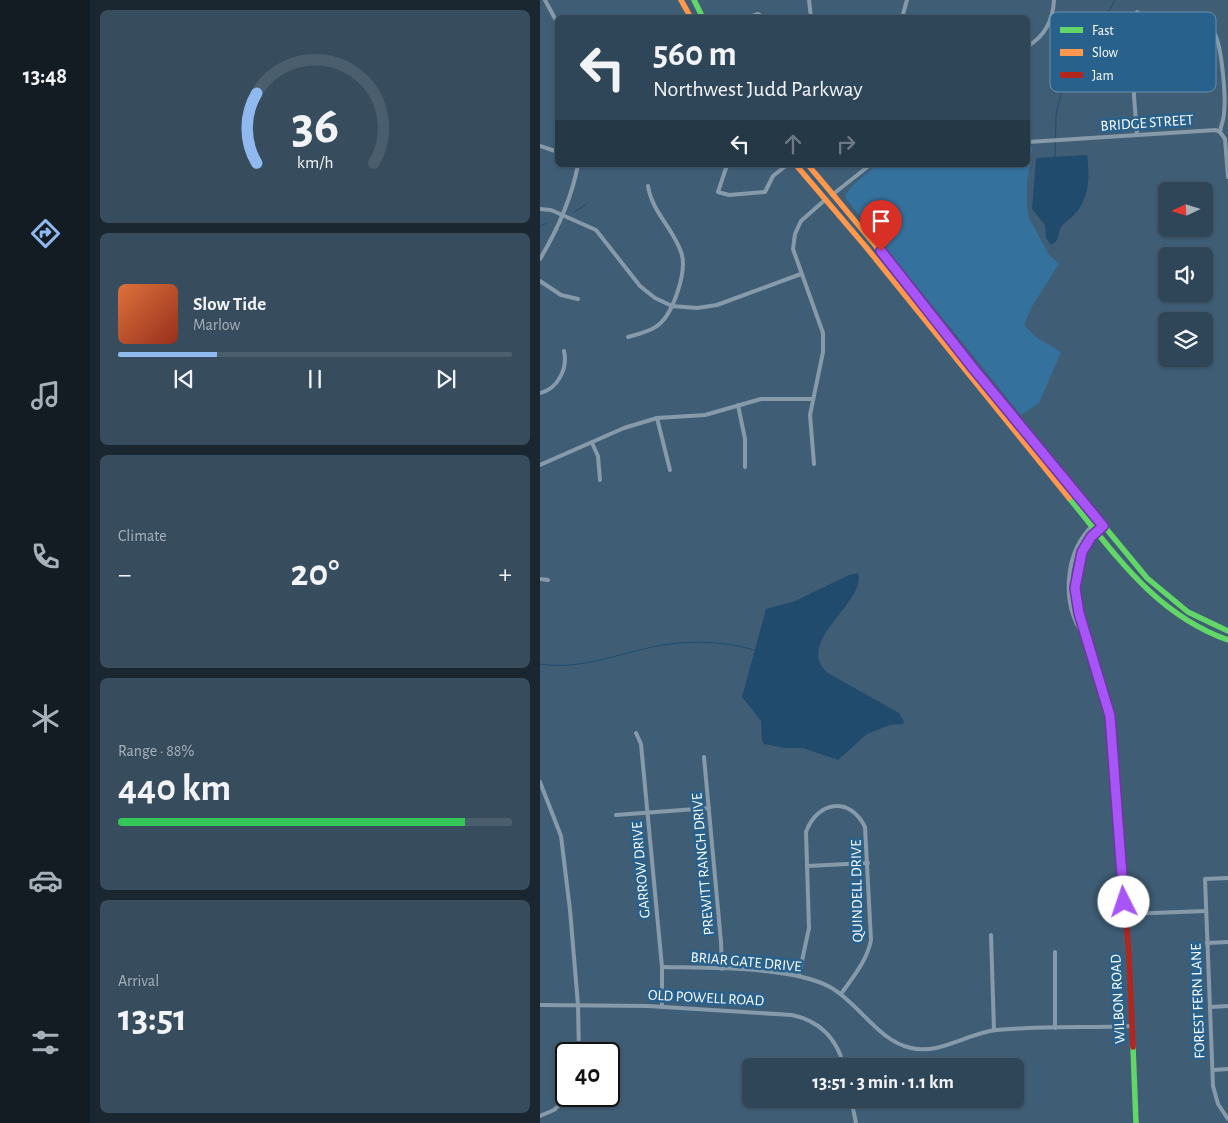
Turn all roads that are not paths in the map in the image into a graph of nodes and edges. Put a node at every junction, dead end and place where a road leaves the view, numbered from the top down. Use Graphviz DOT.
graph roads {
  1 [pos="546,0"];
  2 [pos="681,0"];
  3 [pos="694,0"];
  4 [pos="810,0"];
  5 [pos="907,0"];
  6 [pos="688,15"];
  7 [pos="702,15"];
  8 [pos="811,15"];
  9 [pos="903,15"];
  10 [pos="1050,15"];
  11 [pos="555,18"];
  12 [pos="1216,35"];
  13 [pos="1030,44"];
  14 [pos="1135,92"];
  15 [pos="1220,132"];
  16 [pos="1137,135"];
  17 [pos="1030,142"];
  18 [pos="540,146"];
  19 [pos="555,151"];
  20 [pos="578,167"];
  21 [pos="726,167"];
  22 [pos="784,167"];
  23 [pos="798,167"];
  24 [pos="810,167"];
  25 [pos="867,167"];
  26 [pos="1228,177"];
  27 [pos="648,186"];
  28 [pos="833,194"];
  29 [pos="826,199"];
  30 [pos="540,209"];
  31 [pos="563,216"];
  32 [pos="540,259"];
  33 [pos="801,274"];
  34 [pos="540,281"];
  35 [pos="578,300"];
  36 [pos="672,306"];
  37 [pos="628,337"];
  38 [pos="564,351"];
  39 [pos="540,393"];
  40 [pos="813,399"];
  41 [pos="738,405"];
  42 [pos="657,418"];
  43 [pos="592,442"];
  44 [pos="814,464"];
  45 [pos="540,465"];
  46 [pos="745,467"];
  47 [pos="670,470"];
  48 [pos="600,480"];
  49 [pos="1098,520"];
  50 [pos="1092,526"];
  51 [pos="1103,526"];
  52 [pos="1096,532"];
  53 [pos="540,579"];
  54 [pos="548,580"];
  55 [pos="1228,631"];
  56 [pos="1086,639"];
  57 [pos="1228,640"];
  58 [pos="636,733"];
  59 [pos="704,757"];
  60 [pos="540,782"];
  61 [pos="709,808"];
  62 [pos="647,813"];
  63 [pos="616,815"];
  64 [pos="868,863"];
  65 [pos="807,866"];
  66 [pos="1228,878"];
  67 [pos="1206,911"];
  68 [pos="1125,914"];
  69 [pos="991,935"];
  70 [pos="1228,942"];
  71 [pos="1207,943"];
  72 [pos="1054,952"];
  73 [pos="662,967"];
  74 [pos="722,969"];
  75 [pos="799,975"];
  76 [pos="841,994"];
  77 [pos="540,1005"];
  78 [pos="578,1005"];
  79 [pos="1210,1006"];
  80 [pos="1228,1006"];
  81 [pos="662,1007"];
  82 [pos="1132,1026"];
  83 [pos="1055,1028"];
  84 [pos="994,1030"];
  85 [pos="579,1042"];
  86 [pos="841,1058"];
  87 [pos="1228,1069"];
  88 [pos="1213,1070"];
  89 [pos="557,1107"];
  90 [pos="853,1108"];
  91 [pos="540,1116"];
  92 [pos="1228,1118"];
  93 [pos="856,1123"];
  94 [pos="1136,1123"];
  1 -- 11 [label="street"];
  2 -- 6 [label="main road"];
  3 -- 7 [label="main road"];
  4 -- 8 [label="street"];
  5 -- 9 [label="street"];
  10 -- 13 [label="street"];
  12 -- 15 [label="street"];
  14 -- 16 [label="street"];
  15 -- 16 [label="street, BRIDGE STREET"];
  15 -- 26 [label="street"];
  16 -- 17 [label="street, BRIDGE STREET"];
  18 -- 19 [label="street"];
  20 -- 31 [label="street"];
  21 -- 22 [label="street"];
  23 -- 29 [label="main road"];
  24 -- 28 [label="main road"];
  25 -- 28 [label="street"];
  27 -- 36 [label="street"];
  28 -- 29 [label="street"];
  28 -- 49 [label="main road"];
  29 -- 33 [label="street"];
  29 -- 50 [label="main road"];
  30 -- 31 [label="street"];
  31 -- 32 [label="street"];
  31 -- 36 [label="street"];
  33 -- 36 [label="street"];
  33 -- 40 [label="street"];
  34 -- 35 [label="street"];
  36 -- 37 [label="street"];
  38 -- 39 [label="street"];
  40 -- 41 [label="street"];
  40 -- 44 [label="street"];
  41 -- 42 [label="street"];
  41 -- 46 [label="street"];
  42 -- 43 [label="street"];
  42 -- 47 [label="street"];
  43 -- 45 [label="street"];
  43 -- 48 [label="street"];
  49 -- 50 [label="street, WILBON ROAD"];
  49 -- 51 [label="main road"];
  50 -- 52 [label="main road"];
  50 -- 56 [label="street, WILBON ROAD"];
  51 -- 52 [label="main road, WILBON ROAD"];
  51 -- 55 [label="main road"];
  52 -- 56 [label="main road, WILBON ROAD"];
  52 -- 57 [label="main road"];
  53 -- 54 [label="street"];
  56 -- 68 [label="main road, WILBON ROAD"];
  58 -- 62 [label="street, GARROW DRIVE"];
  59 -- 61 [label="street, PREWITT RANCH DRIVE"];
  60 -- 78 [label="street"];
  61 -- 62 [label="street"];
  61 -- 74 [label="street, PREWITT RANCH DRIVE"];
  62 -- 63 [label="street"];
  62 -- 73 [label="street, GARROW DRIVE"];
  64 -- 65 [label="street"];
  64 -- 65 [label="street, QUINDELL DRIVE"];
  64 -- 76 [label="street, QUINDELL DRIVE"];
  65 -- 75 [label="street, QUINDELL DRIVE"];
  66 -- 67 [label="street, FOREST FERN LANE"];
  67 -- 68 [label="street"];
  67 -- 71 [label="street, FOREST FERN LANE"];
  68 -- 82 [label="main road, WILBON ROAD"];
  69 -- 84 [label="street"];
  70 -- 71 [label="street"];
  71 -- 79 [label="street, FOREST FERN LANE"];
  72 -- 83 [label="street"];
  73 -- 74 [label="street, BRIAR GATE DRIVE"];
  73 -- 81 [label="street, GARROW DRIVE"];
  74 -- 75 [label="street, BRIAR GATE DRIVE"];
  75 -- 76 [label="street, BRIAR GATE DRIVE"];
  76 -- 84 [label="street, BRIAR GATE DRIVE"];
  77 -- 78 [label="street, OLD POWELL ROAD"];
  78 -- 81 [label="street, OLD POWELL ROAD"];
  78 -- 85 [label="street"];
  79 -- 80 [label="street"];
  79 -- 88 [label="street, FOREST FERN LANE"];
  81 -- 86 [label="street, OLD POWELL ROAD"];
  82 -- 83 [label="street, BRIAR GATE DRIVE"];
  82 -- 94 [label="main road, WILBON ROAD"];
  83 -- 84 [label="street, BRIAR GATE DRIVE"];
  87 -- 88 [label="street"];
  88 -- 92 [label="street, FOREST FERN LANE"];
  89 -- 91 [label="street"];
  90 -- 93 [label="street"];
}
